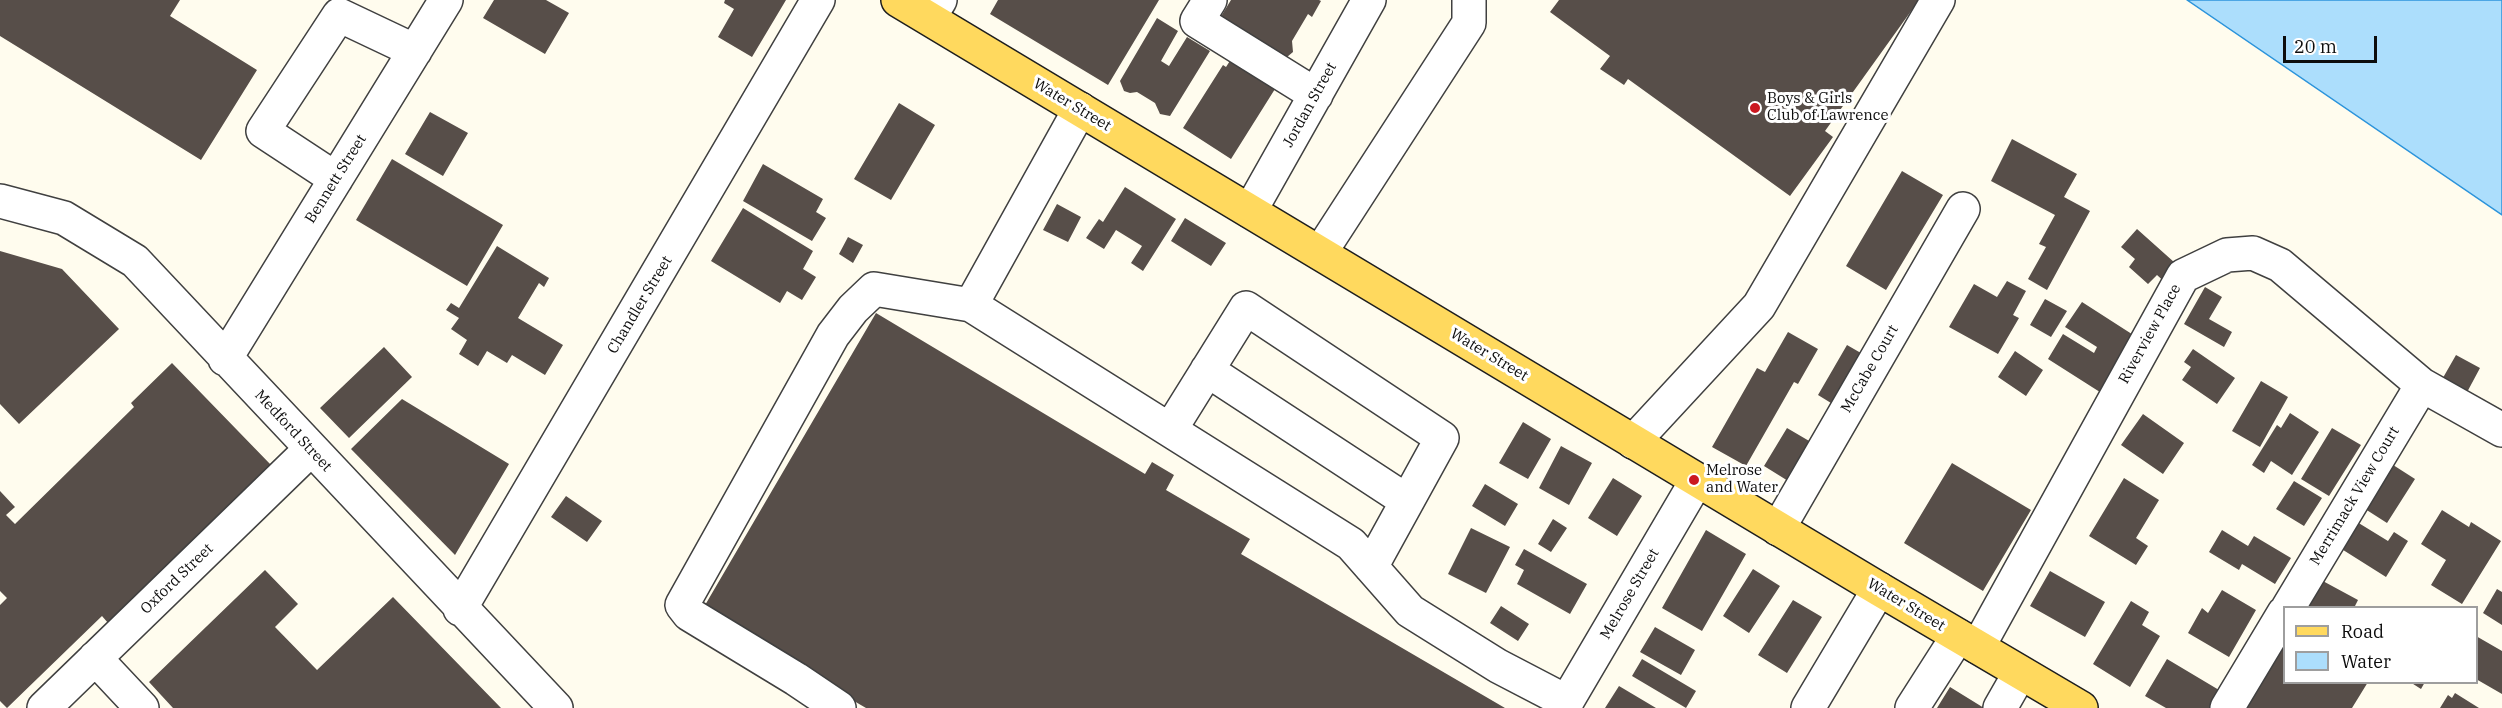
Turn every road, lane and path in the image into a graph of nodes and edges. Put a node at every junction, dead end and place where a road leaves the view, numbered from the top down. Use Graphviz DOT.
graph roads {
  1 [pos="446,0"];
  2 [pos="818,0"];
  3 [pos="898,0"];
  4 [pos="1210,0"];
  5 [pos="1469,0"];
  6 [pos="1938,0"];
  7 [pos="1356,5"];
  8 [pos="934,9"];
  9 [pos="415,51"];
  10 [pos="1316,94"];
  11 [pos="1080,109"];
  12 [pos="336,179"];
  13 [pos="0,201"];
  14 [pos="1963,209"];
  15 [pos="1250,211"];
  16 [pos="1320,254"];
  17 [pos="971,305"];
  18 [pos="225,358"];
  19 [pos="1207,370"];
  20 [pos="2422,385"];
  21 [pos="1170,430"];
  22 [pos="2502,430"];
  23 [pos="1633,441"];
  24 [pos="310,449"];
  25 [pos="1697,480"];
  26 [pos="1407,501"];
  27 [pos="1778,529"];
  28 [pos="1371,567"];
  29 [pos="1879,589"];
  30 [pos="2289,606"];
  31 [pos="460,609"];
  32 [pos="2283,615"];
  33 [pos="1968,642"];
  34 [pos="95,658"];
  35 [pos="2020,673"];
  36 [pos="1565,705"];
  37 [pos="44,708"];
  38 [pos="142,708"];
  39 [pos="555,708"];
  40 [pos="839,708"];
  41 [pos="1808,708"];
  42 [pos="1912,708"];
  43 [pos="2000,708"];
  44 [pos="2081,708"];
  45 [pos="2227,708"];
  1 -- 9 [label="street, Bennett Street"];
  2 -- 31 [label="street, Chandler Street"];
  3 -- 8 [label="main road, Water Street"];
  4 -- 10 [label="street"];
  5 -- 16 [label="street"];
  6 -- 23 [label="street"];
  7 -- 10 [label="street, Jordan Street"];
  8 -- 11 [label="main road, Water Street"];
  9 -- 12 [label="street, Bennett Street"];
  9 -- 12 [label="street"];
  10 -- 15 [label="street, Jordan Street"];
  11 -- 15 [label="main road, Water Street"];
  11 -- 17 [label="street"];
  12 -- 18 [label="street, Bennett Street"];
  13 -- 18 [label="street, Medford Street"];
  14 -- 27 [label="street, McCabe Court"];
  15 -- 16 [label="main road, Water Street"];
  16 -- 23 [label="main road, Water Street"];
  17 -- 21 [label="street"];
  17 -- 40 [label="street"];
  18 -- 24 [label="street, Medford Street"];
  19 -- 21 [label="street"];
  19 -- 26 [label="street"];
  19 -- 26 [label="street"];
  20 -- 22 [label="street, Riverview Place"];
  20 -- 30 [label="street, Merrimack View Court"];
  20 -- 33 [label="street, Riverview Place"];
  21 -- 28 [label="street"];
  23 -- 25 [label="main road, Water Street"];
  24 -- 31 [label="street, Medford Street"];
  24 -- 34 [label="street, Oxford Street"];
  25 -- 27 [label="main road, Water Street"];
  25 -- 36 [label="street, Melrose Street"];
  26 -- 28 [label="street"];
  27 -- 29 [label="main road, Water Street"];
  28 -- 36 [label="street"];
  29 -- 33 [label="main road, Water Street"];
  29 -- 41 [label="street"];
  31 -- 39 [label="street, Medford Street"];
  32 -- 45 [label="street"];
  33 -- 35 [label="main road, Water Street"];
  33 -- 42 [label="street, Riverview Place"];
  34 -- 37 [label="street, Oxford Street"];
  34 -- 38 [label="street"];
  35 -- 43 [label="street"];
  35 -- 44 [label="main road, Water Street"];
}
